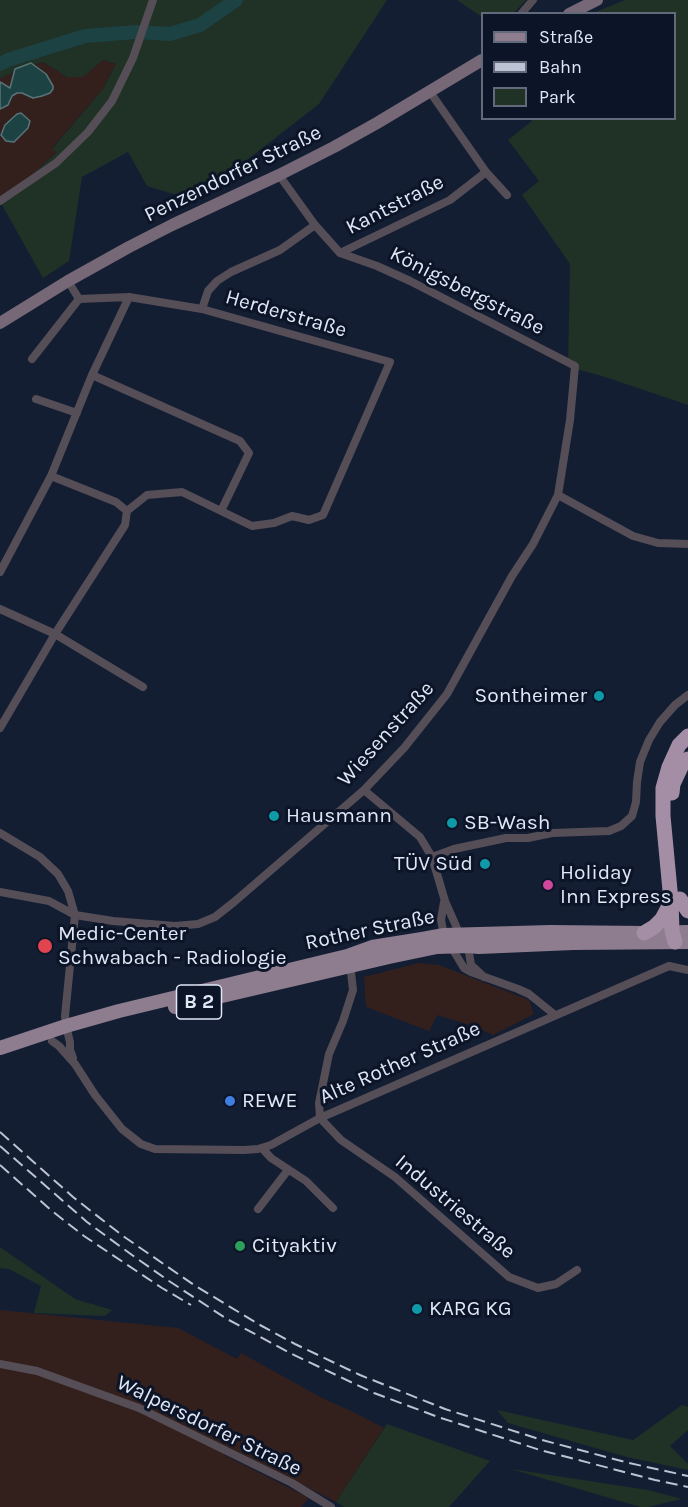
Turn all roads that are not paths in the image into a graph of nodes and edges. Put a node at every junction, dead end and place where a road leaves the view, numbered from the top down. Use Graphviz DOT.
graph roads {
  1 [pos="153,0"];
  2 [pos="533,0"];
  3 [pos="597,0"];
  4 [pos="523,12"];
  5 [pos="573,12"];
  6 [pos="481,61"];
  7 [pos="430,92"];
  8 [pos="486,172"];
  9 [pos="279,175"];
  10 [pos="507,195"];
  11 [pos="0,201"];
  12 [pos="315,225"];
  13 [pos="340,253"];
  14 [pos="68,281"];
  15 [pos="129,297"];
  16 [pos="79,299"];
  17 [pos="202,309"];
  18 [pos="0,323"];
  19 [pos="32,359"];
  20 [pos="575,366"];
  21 [pos="92,375"];
  22 [pos="36,399"];
  23 [pos="76,413"];
  24 [pos="51,476"];
  25 [pos="558,495"];
  26 [pos="128,511"];
  27 [pos="221,511"];
  28 [pos="688,544"];
  29 [pos="0,572"];
  30 [pos="0,609"];
  31 [pos="55,634"];
  32 [pos="143,687"];
  33 [pos="688,695"];
  34 [pos="0,728"];
  35 [pos="688,736"];
  36 [pos="688,759"];
  37 [pos="364,790"];
  38 [pos="0,833"];
  39 [pos="432,857"];
  40 [pos="0,892"];
  41 [pos="444,902"];
  42 [pos="680,904"];
  43 [pos="75,915"];
  44 [pos="644,933"];
  45 [pos="680,936"];
  46 [pos="464,940"];
  47 [pos="448,941"];
  48 [pos="349,961"];
  49 [pos="688,970"];
  50 [pos="484,977"];
  51 [pos="555,1015"];
  52 [pos="67,1031"];
  53 [pos="51,1041"];
  54 [pos="0,1048"];
  55 [pos="0,1058"];
  56 [pos="75,1064"];
  57 [pos="320,1118"];
  58 [pos="262,1148"];
  59 [pos="288,1170"];
  60 [pos="333,1208"];
  61 [pos="258,1209"];
  62 [pos="577,1270"];
  63 [pos="0,1364"];
  64 [pos="331,1507"];
  1 -- 11 [label="street"];
  2 -- 4 [label="street"];
  3 -- 5 [label="main road"];
  6 -- 7 [label="main road, Penzendorfer Straße"];
  7 -- 8 [label="street"];
  7 -- 9 [label="main road, Penzendorfer Straße"];
  8 -- 10 [label="street"];
  8 -- 13 [label="street, Kantstraße"];
  9 -- 12 [label="street, Kantstraße"];
  9 -- 14 [label="main road, Penzendorfer Straße"];
  12 -- 13 [label="street, Kantstraße"];
  12 -- 17 [label="street"];
  13 -- 20 [label="street, Königsbergstraße"];
  14 -- 16 [label="street"];
  14 -- 18 [label="main road, Penzendorfer Straße"];
  15 -- 16 [label="street, Herderstraße"];
  15 -- 17 [label="street, Herderstraße"];
  15 -- 21 [label="street"];
  16 -- 19 [label="street"];
  17 -- 27 [label="street, Herderstraße"];
  20 -- 25 [label="street, Wiesenstraße"];
  21 -- 23 [label="street"];
  21 -- 27 [label="street"];
  22 -- 23 [label="street"];
  23 -- 24 [label="street"];
  24 -- 26 [label="street"];
  24 -- 29 [label="street"];
  25 -- 28 [label="street"];
  25 -- 37 [label="street, Wiesenstraße"];
  26 -- 27 [label="street"];
  26 -- 31 [label="street"];
  30 -- 31 [label="street"];
  31 -- 32 [label="street"];
  31 -- 34 [label="street"];
  33 -- 39 [label="street"];
  35 -- 42 [label="highway"];
  36 -- 42 [label="highway"];
  37 -- 39 [label="street"];
  37 -- 43 [label="street, Wiesenstraße"];
  38 -- 43 [label="street"];
  39 -- 41 [label="street"];
  40 -- 43 [label="street, Wiesenstraße"];
  41 -- 46 [label="street"];
  41 -- 47 [label="street"];
  42 -- 44 [label="highway"];
  42 -- 45 [label="highway"];
  43 -- 52 [label="street, Alte Rother Straße"];
  44 -- 45 [label="main road, Rother Straße / B 2"];
  44 -- 46 [label="main road, Rother Straße / B 2"];
  45 -- 46 [label="main road, Rother Straße / B 2"];
  46 -- 47 [label="main road, Rother Straße / B 2"];
  46 -- 50 [label="street"];
  47 -- 48 [label="main road, Rother Straße / B 2"];
  47 -- 50 [label="street"];
  48 -- 52 [label="main road, Rother Straße / B 2"];
  48 -- 57 [label="street"];
  49 -- 51 [label="street, Alte Rother Straße"];
  50 -- 51 [label="street"];
  51 -- 57 [label="street, Alte Rother Straße"];
  52 -- 53 [label="main road, Rother Straße / B 2"];
  52 -- 54 [label="main road, Rother Straße / B 2"];
  52 -- 56 [label="street, Alte Rother Straße"];
  53 -- 55 [label="main road, Rother Straße / B 2"];
  53 -- 56 [label="street, Alte Rother Straße"];
  56 -- 58 [label="street, Alte Rother Straße"];
  57 -- 58 [label="street, Alte Rother Straße"];
  57 -- 62 [label="street, Industriestraße"];
  58 -- 59 [label="street"];
  59 -- 60 [label="street"];
  59 -- 61 [label="street"];
  63 -- 64 [label="street, Walpersdorfer Straße"];
}
